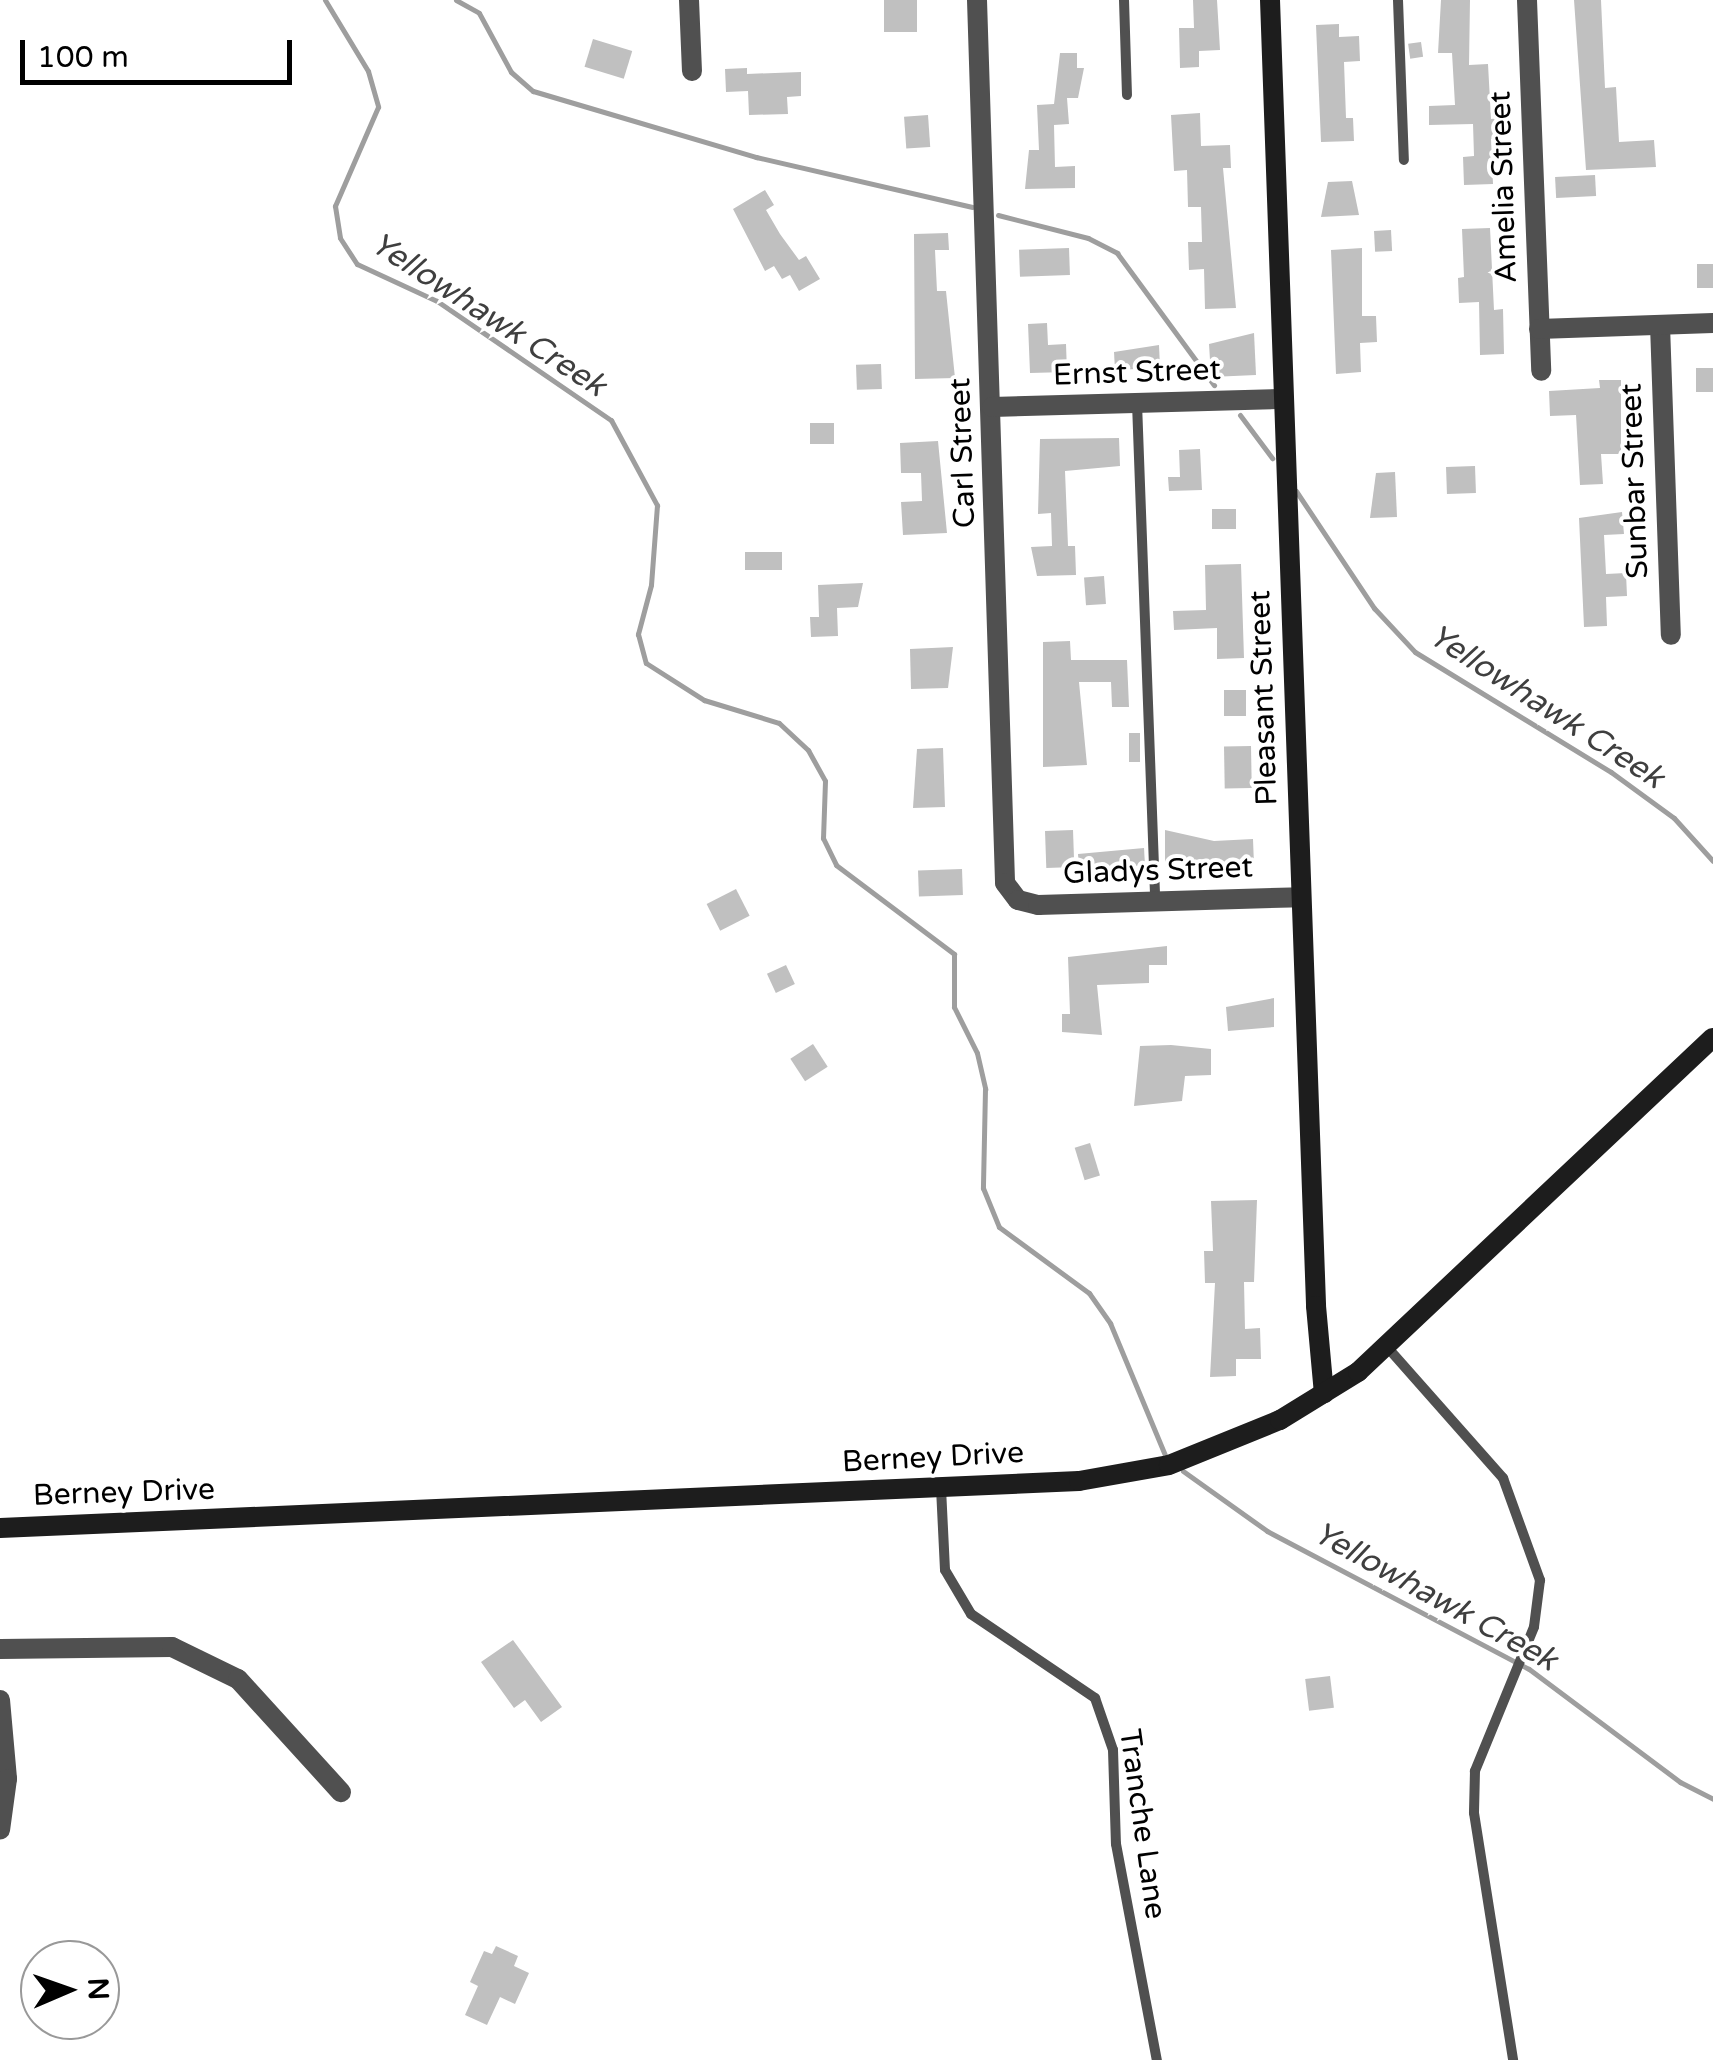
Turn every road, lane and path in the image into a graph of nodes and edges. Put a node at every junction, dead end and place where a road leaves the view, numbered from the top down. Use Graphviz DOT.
graph roads {
  1 [pos="689,0"];
  2 [pos="978,0"];
  3 [pos="1124,0"];
  4 [pos="1270,0"];
  5 [pos="1398,0"];
  6 [pos="1527,0"];
  7 [pos="692,71"];
  8 [pos="1128,95"];
  9 [pos="1404,160"];
  10 [pos="1713,324"];
  11 [pos="1660,325"];
  12 [pos="1540,329"];
  13 [pos="1541,371"];
  14 [pos="1284,399"];
  15 [pos="1137,403"];
  16 [pos="992,407"];
  17 [pos="1670,635"];
  18 [pos="1300,897"];
  19 [pos="1018,900"];
  20 [pos="1155,902"];
  21 [pos="1713,1038"];
  22 [pos="1388,1348"];
  23 [pos="1324,1394"];
  24 [pos="941,1488"];
  25 [pos="0,1528"];
  26 [pos="0,1649"];
  27 [pos="0,1700"];
  28 [pos="341,1792"];
  29 [pos="0,1830"];
  30 [pos="1157,2060"];
  31 [pos="1512,2060"];
  1 -- 7 [label="street"];
  2 -- 16 [label="street, Carl Street"];
  3 -- 8 [label="lane"];
  4 -- 14 [label="street, Pleasant Street"];
  5 -- 9 [label="lane"];
  6 -- 12 [label="street, Amelia Street"];
  10 -- 11 [label="street"];
  11 -- 12 [label="street"];
  11 -- 17 [label="street, Sunbar Street"];
  12 -- 13 [label="street, Amelia Street"];
  14 -- 15 [label="street, Ernst Street"];
  14 -- 18 [label="street, Pleasant Street"];
  15 -- 16 [label="street, Ernst Street"];
  15 -- 20 [label="lane"];
  16 -- 19 [label="street, Carl Street"];
  18 -- 20 [label="street, Gladys Street"];
  18 -- 23 [label="street, Pleasant Street"];
  19 -- 20 [label="street, Gladys Street"];
  21 -- 22 [label="street, Berney Drive"];
  22 -- 23 [label="street, Berney Drive"];
  22 -- 31 [label="lane"];
  23 -- 24 [label="street, Berney Drive"];
  24 -- 25 [label="street, Berney Drive"];
  24 -- 30 [label="lane, Tranche Lane"];
  26 -- 28 [label="street"];
  27 -- 29 [label="street"];
}
